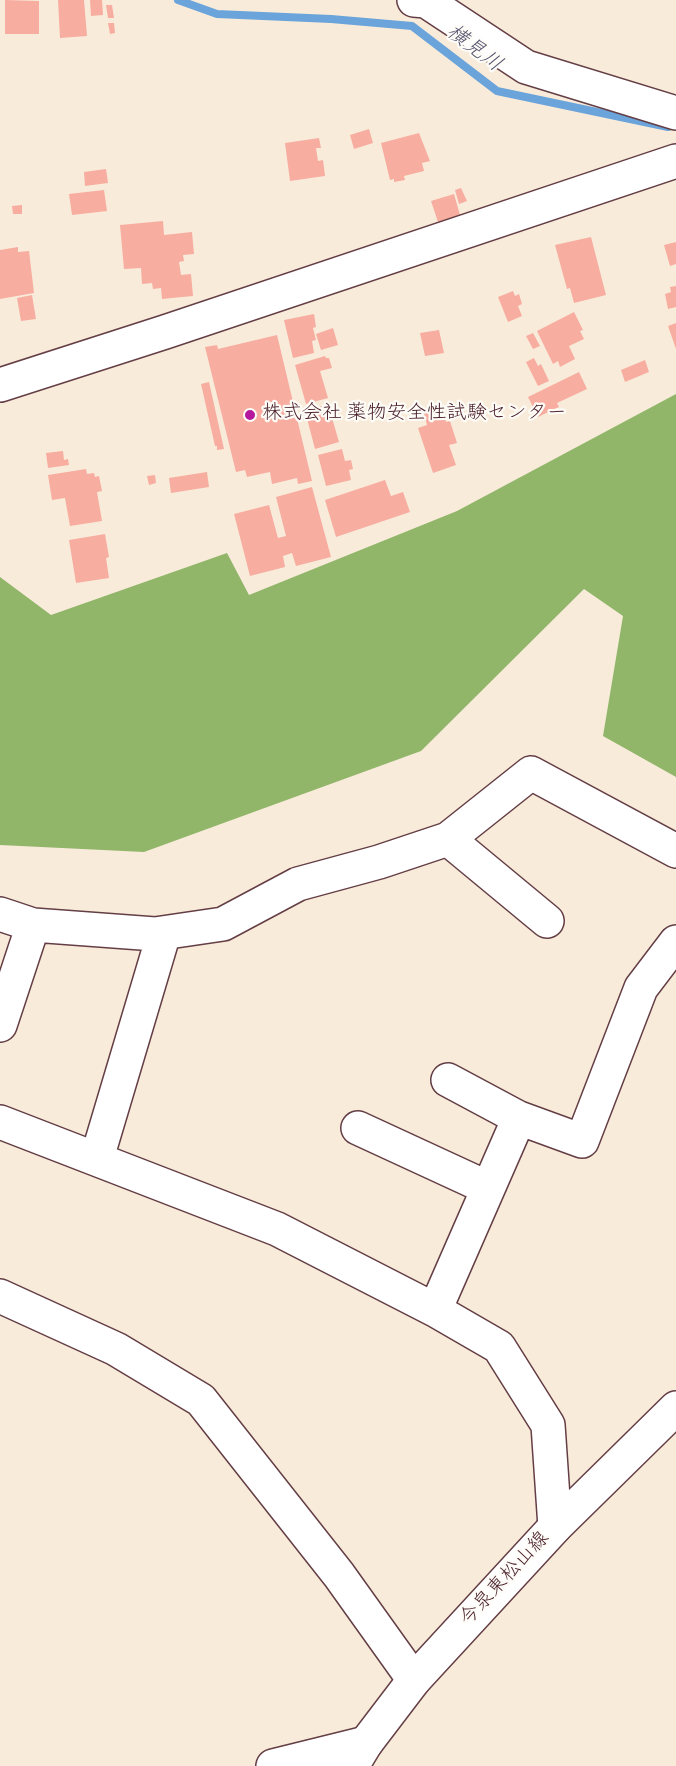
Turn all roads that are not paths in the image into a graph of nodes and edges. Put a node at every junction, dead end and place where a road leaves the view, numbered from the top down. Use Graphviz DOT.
graph roads {
  1 [pos="414,0"];
  2 [pos="676,113"];
  3 [pos="676,161"];
  4 [pos="0,385"];
  5 [pos="448,839"];
  6 [pos="676,851"];
  7 [pos="0,914"];
  8 [pos="547,921"];
  9 [pos="33,925"];
  10 [pos="164,933"];
  11 [pos="676,942"];
  12 [pos="0,1024"];
  13 [pos="448,1080"];
  14 [pos="519,1118"];
  15 [pos="0,1122"];
  16 [pos="358,1128"];
  17 [pos="97,1158"];
  18 [pos="488,1188"];
  19 [pos="0,1296"];
  20 [pos="435,1310"];
  21 [pos="676,1408"];
  22 [pos="555,1527"];
  23 [pos="414,1680"];
  24 [pos="359,1755"];
  25 [pos="273,1766"];
  1 -- 2 [label="street"];
  3 -- 4 [label="street"];
  5 -- 6 [label="street"];
  5 -- 8 [label="street"];
  5 -- 10 [label="street"];
  7 -- 9 [label="street"];
  9 -- 10 [label="street"];
  9 -- 12 [label="street"];
  10 -- 17 [label="street"];
  11 -- 14 [label="street"];
  13 -- 14 [label="street"];
  14 -- 18 [label="street"];
  15 -- 17 [label="street"];
  16 -- 18 [label="street"];
  17 -- 20 [label="street"];
  18 -- 20 [label="street"];
  19 -- 23 [label="street"];
  20 -- 22 [label="street"];
  21 -- 22 [label="street, 今泉東松山線"];
  22 -- 23 [label="street, 今泉東松山線"];
  23 -- 24 [label="street, 今泉東松山線"];
  24 -- 25 [label="street"];
}
